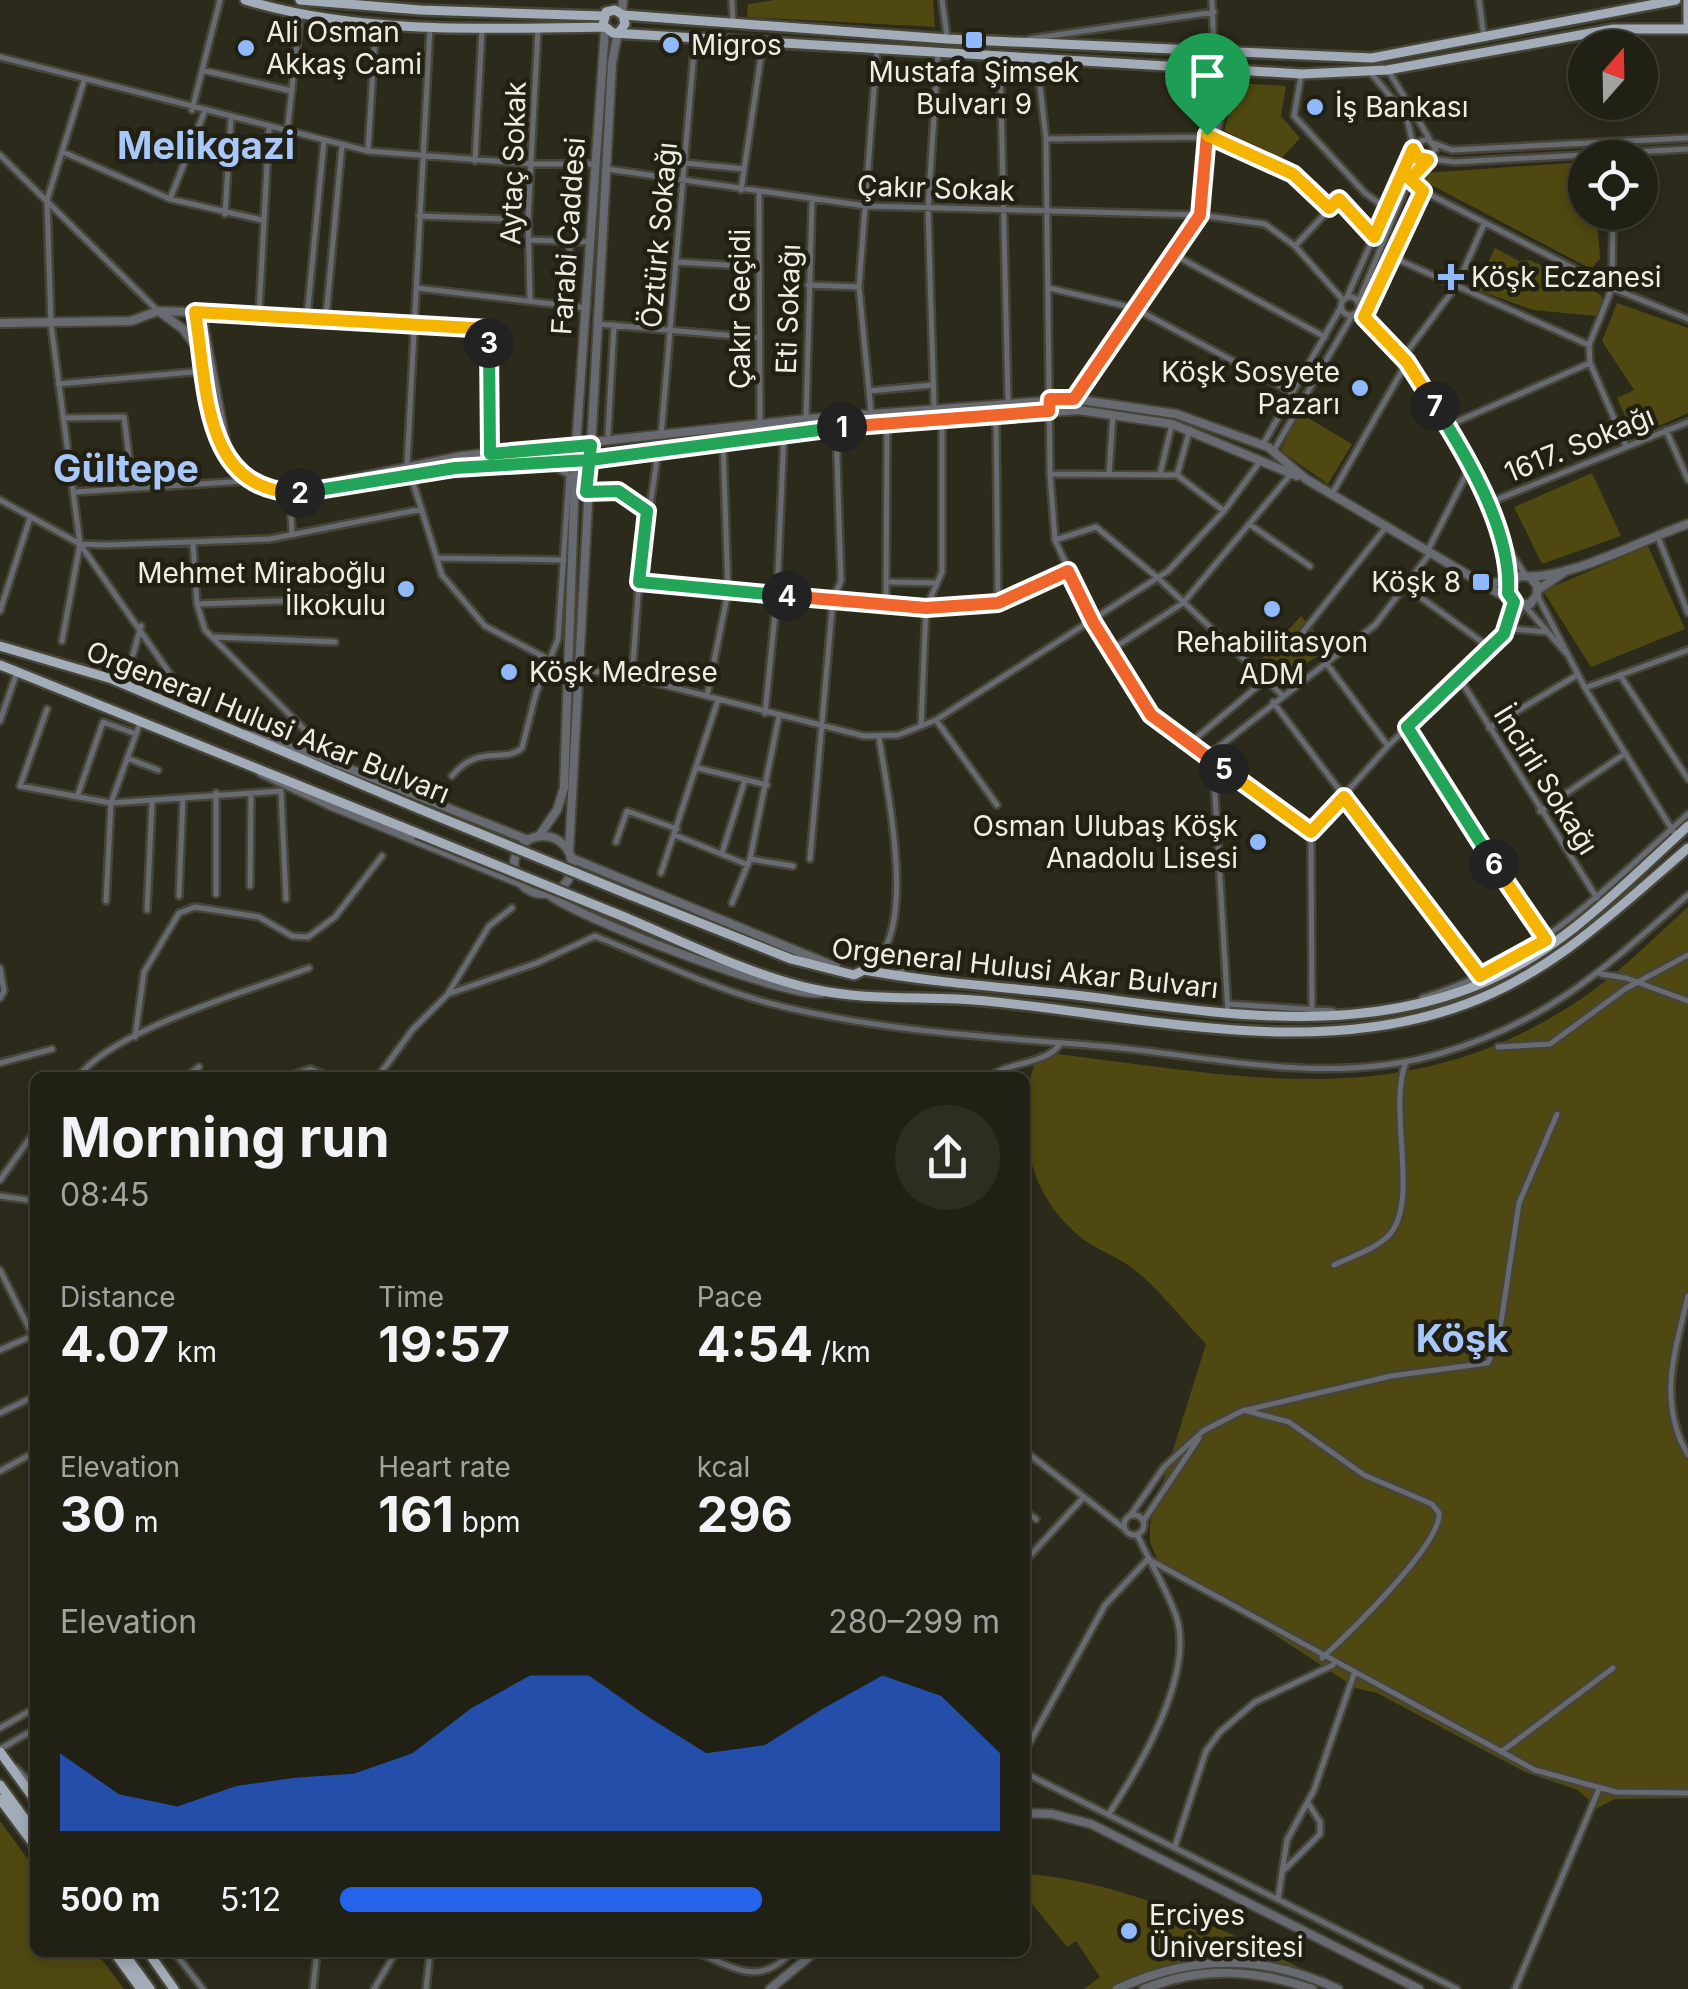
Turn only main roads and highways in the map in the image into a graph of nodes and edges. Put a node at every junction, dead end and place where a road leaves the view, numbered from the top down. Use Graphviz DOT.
graph roads {
  1 [pos="244,0"];
  2 [pos="300,0"];
  3 [pos="1676,0"];
  4 [pos="1688,0"];
  5 [pos="420,5"];
  6 [pos="622,14"];
  7 [pos="606,17"];
  8 [pos="1688,27"];
  9 [pos="619,32"];
  10 [pos="0,646"];
  11 [pos="0,664"];
  12 [pos="1688,826"];
  13 [pos="1688,848"];
  14 [pos="0,1751"];
  15 [pos="0,1785"];
  16 [pos="30,1793"];
  17 [pos="0,1799"];
  18 [pos="30,1826"];
  19 [pos="30,1839"];
  20 [pos="118,1957"];
  21 [pos="128,1957"];
  22 [pos="152,1957"];
  23 [pos="141,1989"];
  24 [pos="150,1989"];
  25 [pos="174,1989"];
  1 -- 7 [label="main road"];
  2 -- 5 [label="main road"];
  3 -- 6 [label="main road"];
  4 -- 8 [label="main road"];
  5 -- 7 [label="main road"];
  6 -- 7 [label="main road"];
  6 -- 9 [label="main road"];
  7 -- 9 [label="main road"];
  8 -- 9 [label="main road"];
  10 -- 12 [label="main road, Orgeneral Hulusi Akar Bulvarı, bridge"];
  11 -- 13 [label="main road, Orgeneral Hulusi Akar Bulvarı, bridge"];
  14 -- 16 [label="main road"];
  15 -- 18 [label="main road"];
  17 -- 19 [label="main road"];
  20 -- 23 [label="main road"];
  21 -- 24 [label="main road"];
  22 -- 25 [label="main road"];
}
